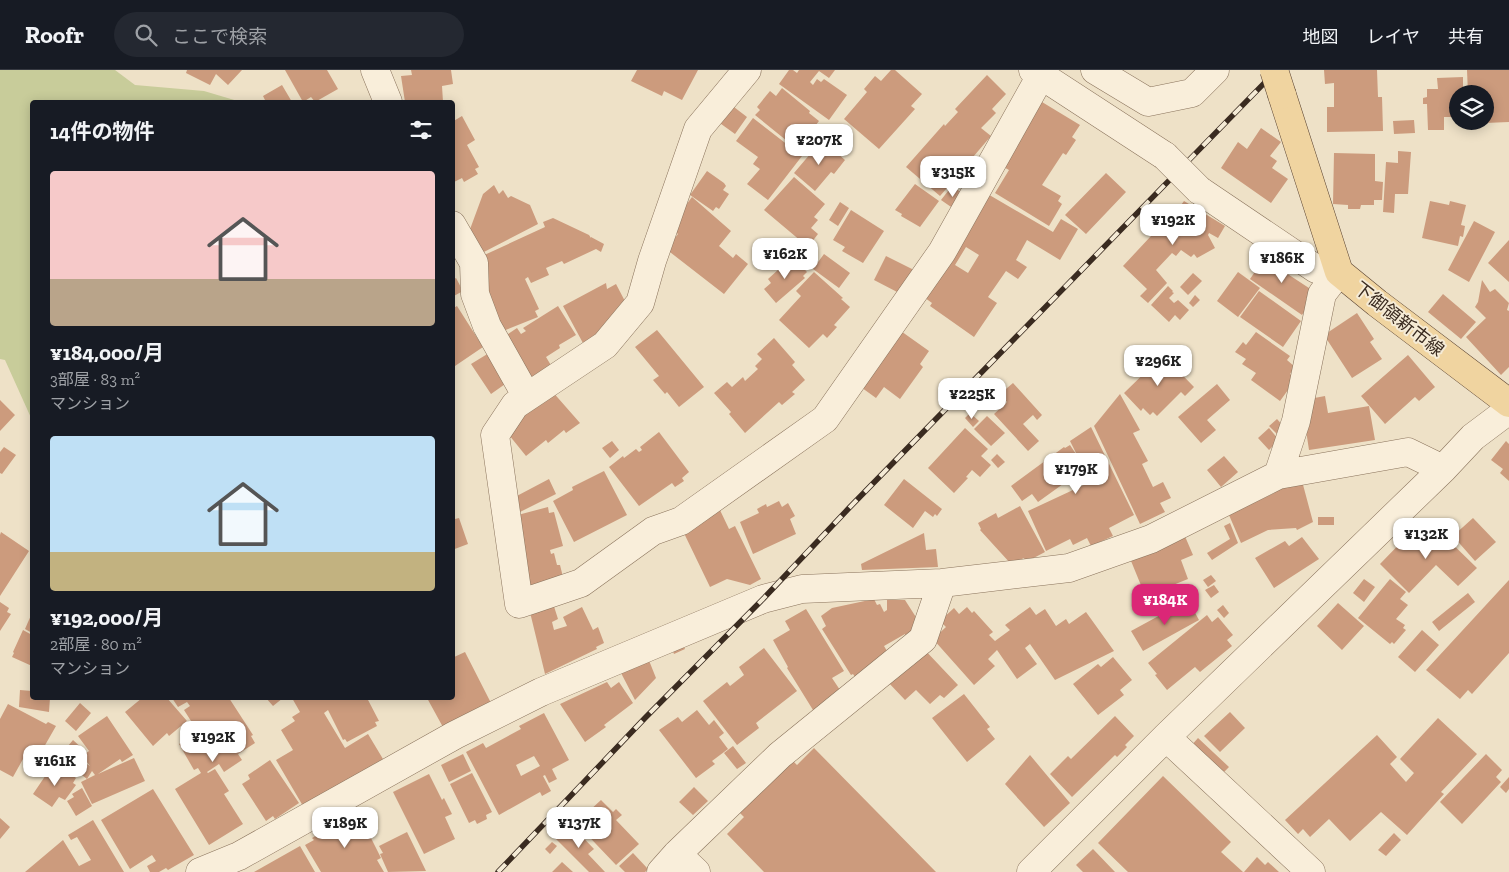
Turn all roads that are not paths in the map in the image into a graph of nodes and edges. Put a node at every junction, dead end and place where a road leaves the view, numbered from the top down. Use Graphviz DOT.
graph roads {
  1 [pos="375,70"];
  2 [pos="747,70"];
  3 [pos="1095,70"];
  4 [pos="1215,70"];
  5 [pos="1040,72"];
  6 [pos="1278,83"];
  7 [pos="387,100"];
  8 [pos="455,230"];
  9 [pos="1339,272"];
  10 [pos="527,397"];
  11 [pos="1509,403"];
  12 [pos="1509,410"];
  13 [pos="1443,469"];
  14 [pos="1278,475"];
  15 [pos="942,583"];
  16 [pos="1166,737"];
  17 [pos="678,866"];
  18 [pos="200,872"];
  19 [pos="1031,872"];
  20 [pos="1311,872"];
  1 -- 7 [label="street"];
  2 -- 10 [label="street"];
  3 -- 4 [label="street"];
  5 -- 9 [label="street, bridge"];
  5 -- 10 [label="street"];
  6 -- 9 [label="main road, 下御領新市線"];
  8 -- 10 [label="street"];
  9 -- 11 [label="main road, 下御領新市線"];
  9 -- 14 [label="street"];
  12 -- 13 [label="street"];
  13 -- 14 [label="street"];
  13 -- 16 [label="street"];
  14 -- 15 [label="street"];
  15 -- 17 [label="street"];
  15 -- 18 [label="street"];
  16 -- 19 [label="street"];
  16 -- 20 [label="street"];
}
